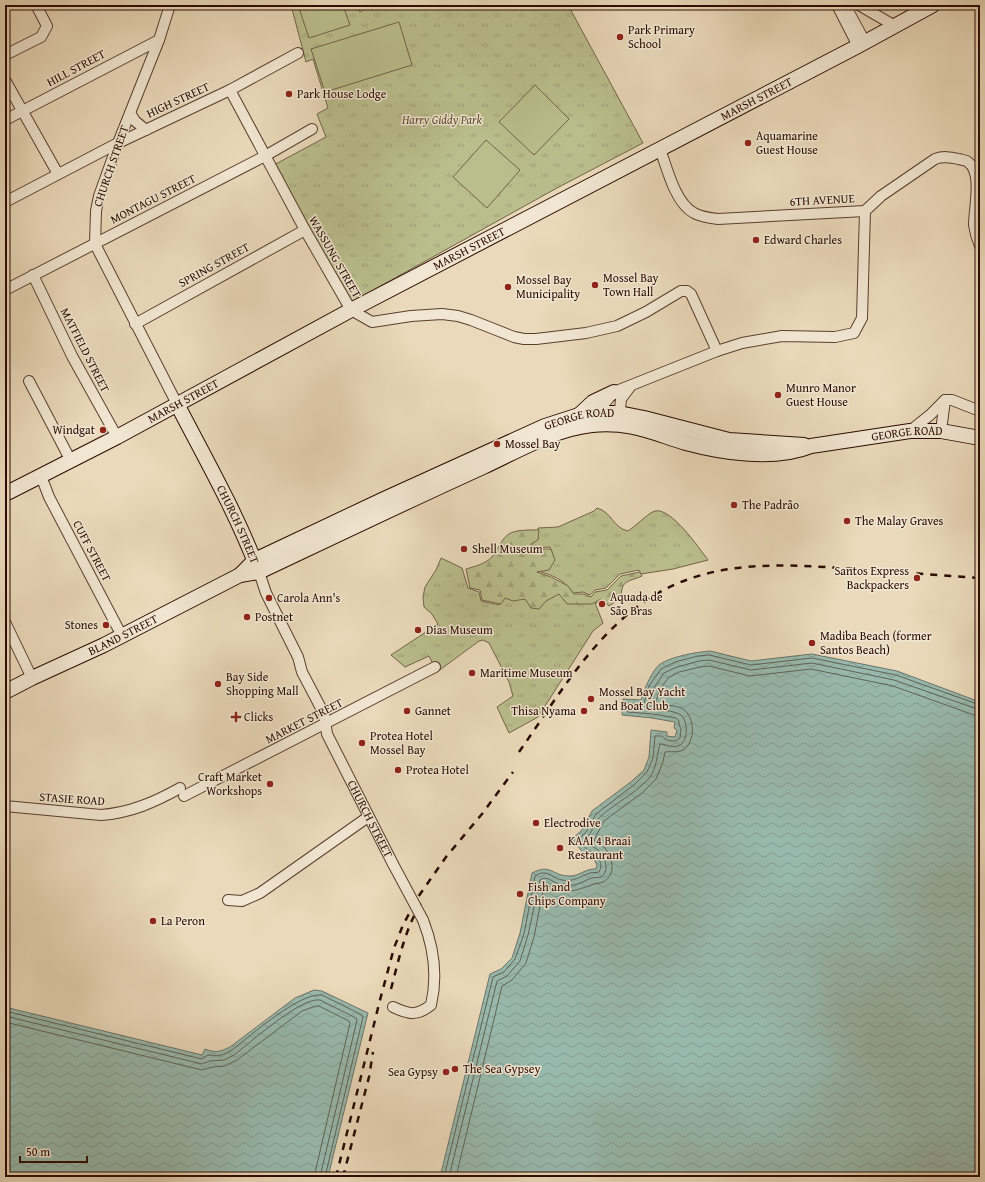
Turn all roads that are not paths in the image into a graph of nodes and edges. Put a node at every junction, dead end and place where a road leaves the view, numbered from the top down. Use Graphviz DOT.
graph roads {
  1 [pos="36,5"];
  2 [pos="170,5"];
  3 [pos="837,5"];
  4 [pos="845,5"];
  5 [pos="859,5"];
  6 [pos="933,5"];
  7 [pos="945,5"];
  8 [pos="913,16"];
  9 [pos="895,26"];
  10 [pos="159,40"];
  11 [pos="862,44"];
  12 [pos="298,53"];
  13 [pos="5,55"];
  14 [pos="5,80"];
  15 [pos="230,90"];
  16 [pos="22,111"];
  17 [pos="130,113"];
  18 [pos="5,120"];
  19 [pos="312,129"];
  20 [pos="146,130"];
  21 [pos="118,143"];
  22 [pos="660,149"];
  23 [pos="265,156"];
  24 [pos="58,174"];
  25 [pos="5,202"];
  26 [pos="865,211"];
  27 [pos="305,230"];
  28 [pos="95,244"];
  29 [pos="980,246"];
  30 [pos="33,275"];
  31 [pos="5,290"];
  32 [pos="351,310"];
  33 [pos="135,324"];
  34 [pos="717,351"];
  35 [pos="28,381"];
  36 [pos="631,386"];
  37 [pos="614,392"];
  38 [pos="945,400"];
  39 [pos="177,404"];
  40 [pos="980,411"];
  41 [pos="579,415"];
  42 [pos="601,418"];
  43 [pos="619,419"];
  44 [pos="910,431"];
  45 [pos="941,431"];
  46 [pos="117,437"];
  47 [pos="980,438"];
  48 [pos="71,461"];
  49 [pos="42,476"];
  50 [pos="5,494"];
  51 [pos="257,566"];
  52 [pos="5,622"];
  53 [pos="122,636"];
  54 [pos="435,668"];
  55 [pos="32,678"];
  56 [pos="5,692"];
  57 [pos="326,724"];
  58 [pos="182,792"];
  59 [pos="5,806"];
  60 [pos="368,816"];
  61 [pos="228,900"];
  62 [pos="393,1007"];
  1 -- 13 [label="street"];
  2 -- 10 [label="street, CHURCH STREET"];
  3 -- 11 [label="street"];
  4 -- 11 [label="street"];
  5 -- 9 [label="street"];
  6 -- 8 [label="street, MARSH STREET"];
  7 -- 8 [label="street"];
  8 -- 9 [label="street, MARSH STREET"];
  9 -- 11 [label="street, MARSH STREET"];
  10 -- 16 [label="street, HILL STREET"];
  10 -- 17 [label="street, CHURCH STREET"];
  11 -- 22 [label="street, MARSH STREET"];
  12 -- 15 [label="street, HIGH STREET"];
  14 -- 16 [label="street"];
  15 -- 20 [label="street, HIGH STREET"];
  15 -- 23 [label="street, WASSUNG STREET"];
  16 -- 18 [label="street, HILL STREET"];
  16 -- 24 [label="street"];
  17 -- 20 [label="street"];
  17 -- 21 [label="street, CHURCH STREET"];
  19 -- 23 [label="street, MONTAGU STREET"];
  20 -- 21 [label="street, HIGH STREET"];
  21 -- 24 [label="street, HIGH STREET"];
  21 -- 28 [label="street, CHURCH STREET"];
  22 -- 26 [label="street, 6TH AVENUE"];
  22 -- 32 [label="street, MARSH STREET"];
  23 -- 27 [label="street, WASSUNG STREET"];
  23 -- 28 [label="street, MONTAGU STREET"];
  24 -- 25 [label="street, HIGH STREET"];
  26 -- 29 [label="street, 6TH AVENUE"];
  26 -- 34 [label="street"];
  27 -- 32 [label="street, WASSUNG STREET"];
  27 -- 33 [label="street, SPRING STREET"];
  28 -- 30 [label="street, MONTAGU STREET"];
  28 -- 33 [label="street, CHURCH STREET"];
  30 -- 31 [label="street, MONTAGU STREET"];
  30 -- 46 [label="street, MATFIELD STREET"];
  32 -- 34 [label="street, WASSUNG STREET"];
  32 -- 39 [label="street, MARSH STREET"];
  33 -- 39 [label="street, CHURCH STREET"];
  34 -- 36 [label="street"];
  35 -- 48 [label="street"];
  36 -- 37 [label="street"];
  36 -- 43 [label="street"];
  37 -- 41 [label="street"];
  37 -- 42 [label="street"];
  38 -- 40 [label="street"];
  38 -- 44 [label="street"];
  38 -- 45 [label="street"];
  39 -- 46 [label="street, MARSH STREET"];
  39 -- 51 [label="street, CHURCH STREET"];
  41 -- 42 [label="street, GEORGE ROAD"];
  41 -- 51 [label="street, GEORGE ROAD"];
  42 -- 43 [label="street, GEORGE ROAD"];
  42 -- 51 [label="street, GEORGE ROAD"];
  43 -- 44 [label="street, GEORGE ROAD"];
  44 -- 45 [label="street, GEORGE ROAD"];
  45 -- 47 [label="street, GEORGE ROAD"];
  46 -- 48 [label="street, MARSH STREET"];
  48 -- 49 [label="street, MARSH STREET"];
  49 -- 50 [label="street, MARSH STREET"];
  49 -- 53 [label="street, CUFF STREET"];
  51 -- 53 [label="street, BLAND STREET"];
  51 -- 57 [label="street, CHURCH STREET"];
  52 -- 55 [label="street"];
  53 -- 55 [label="street, BLAND STREET"];
  54 -- 57 [label="street, MARKET STREET"];
  55 -- 56 [label="street, BLAND STREET"];
  57 -- 58 [label="street, MARKET STREET"];
  57 -- 60 [label="street, CHURCH STREET"];
  58 -- 59 [label="street, STASIE ROAD"];
  60 -- 61 [label="street"];
  60 -- 62 [label="street, CHURCH STREET, bridge"];
}
